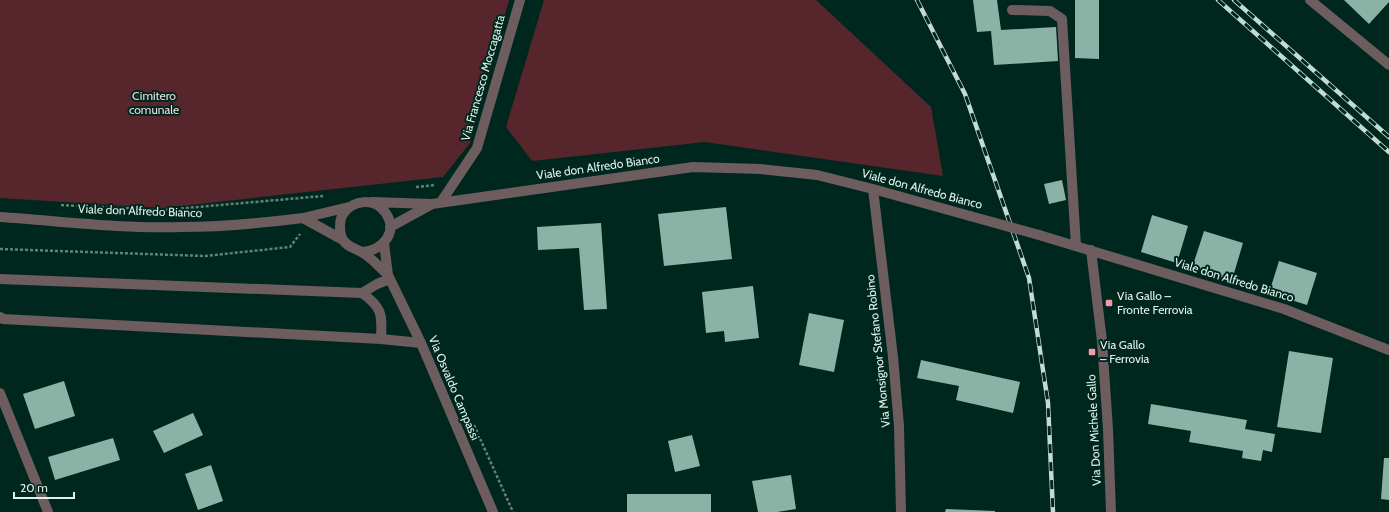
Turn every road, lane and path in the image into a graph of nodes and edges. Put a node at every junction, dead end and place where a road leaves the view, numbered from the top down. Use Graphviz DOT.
graph roads {
  1 [pos="520,0"];
  2 [pos="1310,0"];
  3 [pos="1012,10"];
  4 [pos="1389,65"];
  5 [pos="453,184"];
  6 [pos="414,187"];
  7 [pos="873,189"];
  8 [pos="330,195"];
  9 [pos="370,202"];
  10 [pos="436,203"];
  11 [pos="54,205"];
  12 [pos="349,207"];
  13 [pos="0,217"];
  14 [pos="303,218"];
  15 [pos="390,227"];
  16 [pos="343,240"];
  17 [pos="384,243"];
  18 [pos="1076,246"];
  19 [pos="0,249"];
  20 [pos="1091,250"];
  21 [pos="362,252"];
  22 [pos="389,277"];
  23 [pos="0,279"];
  24 [pos="362,293"];
  25 [pos="0,317"];
  26 [pos="381,339"];
  27 [pos="421,343"];
  28 [pos="1389,350"];
  29 [pos="0,394"];
  30 [pos="48,512"];
  31 [pos="493,512"];
  32 [pos="901,512"];
  33 [pos="1111,512"];
  1 -- 5 [label="street, Via Francesco Moccagatta"];
  2 -- 4 [label="street"];
  3 -- 18 [label="street"];
  5 -- 6 [label="path"];
  5 -- 10 [label="street, Via Francesco Moccagatta"];
  7 -- 10 [label="street, Viale don Alfredo Bianco"];
  7 -- 18 [label="street, Viale don Alfredo Bianco, bridge"];
  7 -- 32 [label="street, Via Monsignor Stefano Robino"];
  8 -- 11 [label="path"];
  9 -- 10 [label="street, Viale don Alfredo Bianco"];
  9 -- 12 [label="street"];
  9 -- 15 [label="street"];
  10 -- 15 [label="street, Viale don Alfredo Bianco"];
  12 -- 14 [label="street, Viale don Alfredo Bianco"];
  12 -- 16 [label="street"];
  13 -- 14 [label="street, Viale don Alfredo Bianco"];
  14 -- 16 [label="street"];
  14 -- 19 [label="path"];
  15 -- 17 [label="street"];
  16 -- 21 [label="street"];
  17 -- 21 [label="street"];
  17 -- 22 [label="street, Via Osvaldo Campassi"];
  18 -- 20 [label="street, Viale don Alfredo Bianco"];
  20 -- 28 [label="street, Viale don Alfredo Bianco"];
  20 -- 33 [label="street, Via Don Michele Gallo"];
  21 -- 22 [label="street, Via Osvaldo Campassi"];
  22 -- 24 [label="street"];
  22 -- 27 [label="street, Via Osvaldo Campassi"];
  23 -- 24 [label="street"];
  24 -- 26 [label="street"];
  25 -- 26 [label="street"];
  26 -- 27 [label="street"];
  27 -- 31 [label="street, Via Osvaldo Campassi"];
  29 -- 30 [label="street"];
}
